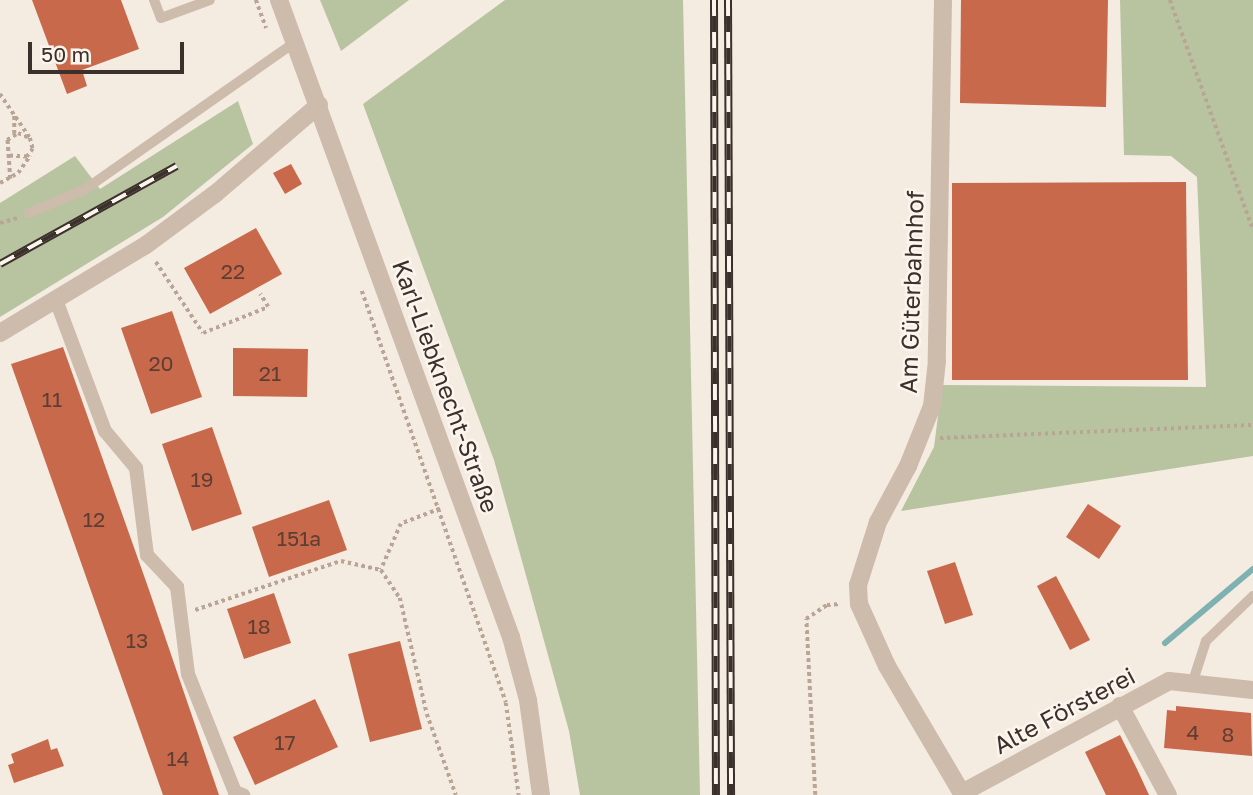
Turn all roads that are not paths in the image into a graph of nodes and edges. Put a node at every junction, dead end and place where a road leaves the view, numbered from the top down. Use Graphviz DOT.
graph roads {
  1 [pos="154,0"];
  2 [pos="210,0"];
  3 [pos="279,0"];
  4 [pos="943,0"];
  5 [pos="295,42"];
  6 [pos="319,105"];
  7 [pos="29,213"];
  8 [pos="56,300"];
  9 [pos="0,333"];
  10 [pos="1253,596"];
  11 [pos="1193,681"];
  12 [pos="1253,690"];
  13 [pos="1120,706"];
  14 [pos="962,794"];
  15 [pos="243,795"];
  16 [pos="541,795"];
  17 [pos="1168,795"];
  1 -- 2 [label="lane"];
  3 -- 5 [label="street, Karl-Liebknecht-Straße"];
  4 -- 14 [label="street, Am Güterbahnhof"];
  5 -- 6 [label="street, Karl-Liebknecht-Straße"];
  5 -- 7 [label="lane"];
  6 -- 8 [label="street"];
  6 -- 16 [label="street, Karl-Liebknecht-Straße"];
  8 -- 9 [label="street"];
  8 -- 15 [label="street"];
  10 -- 11 [label="lane"];
  11 -- 12 [label="street, Alte Försterei"];
  11 -- 13 [label="street, Alte Försterei"];
  13 -- 14 [label="street, Alte Försterei"];
  13 -- 17 [label="street"];
}
